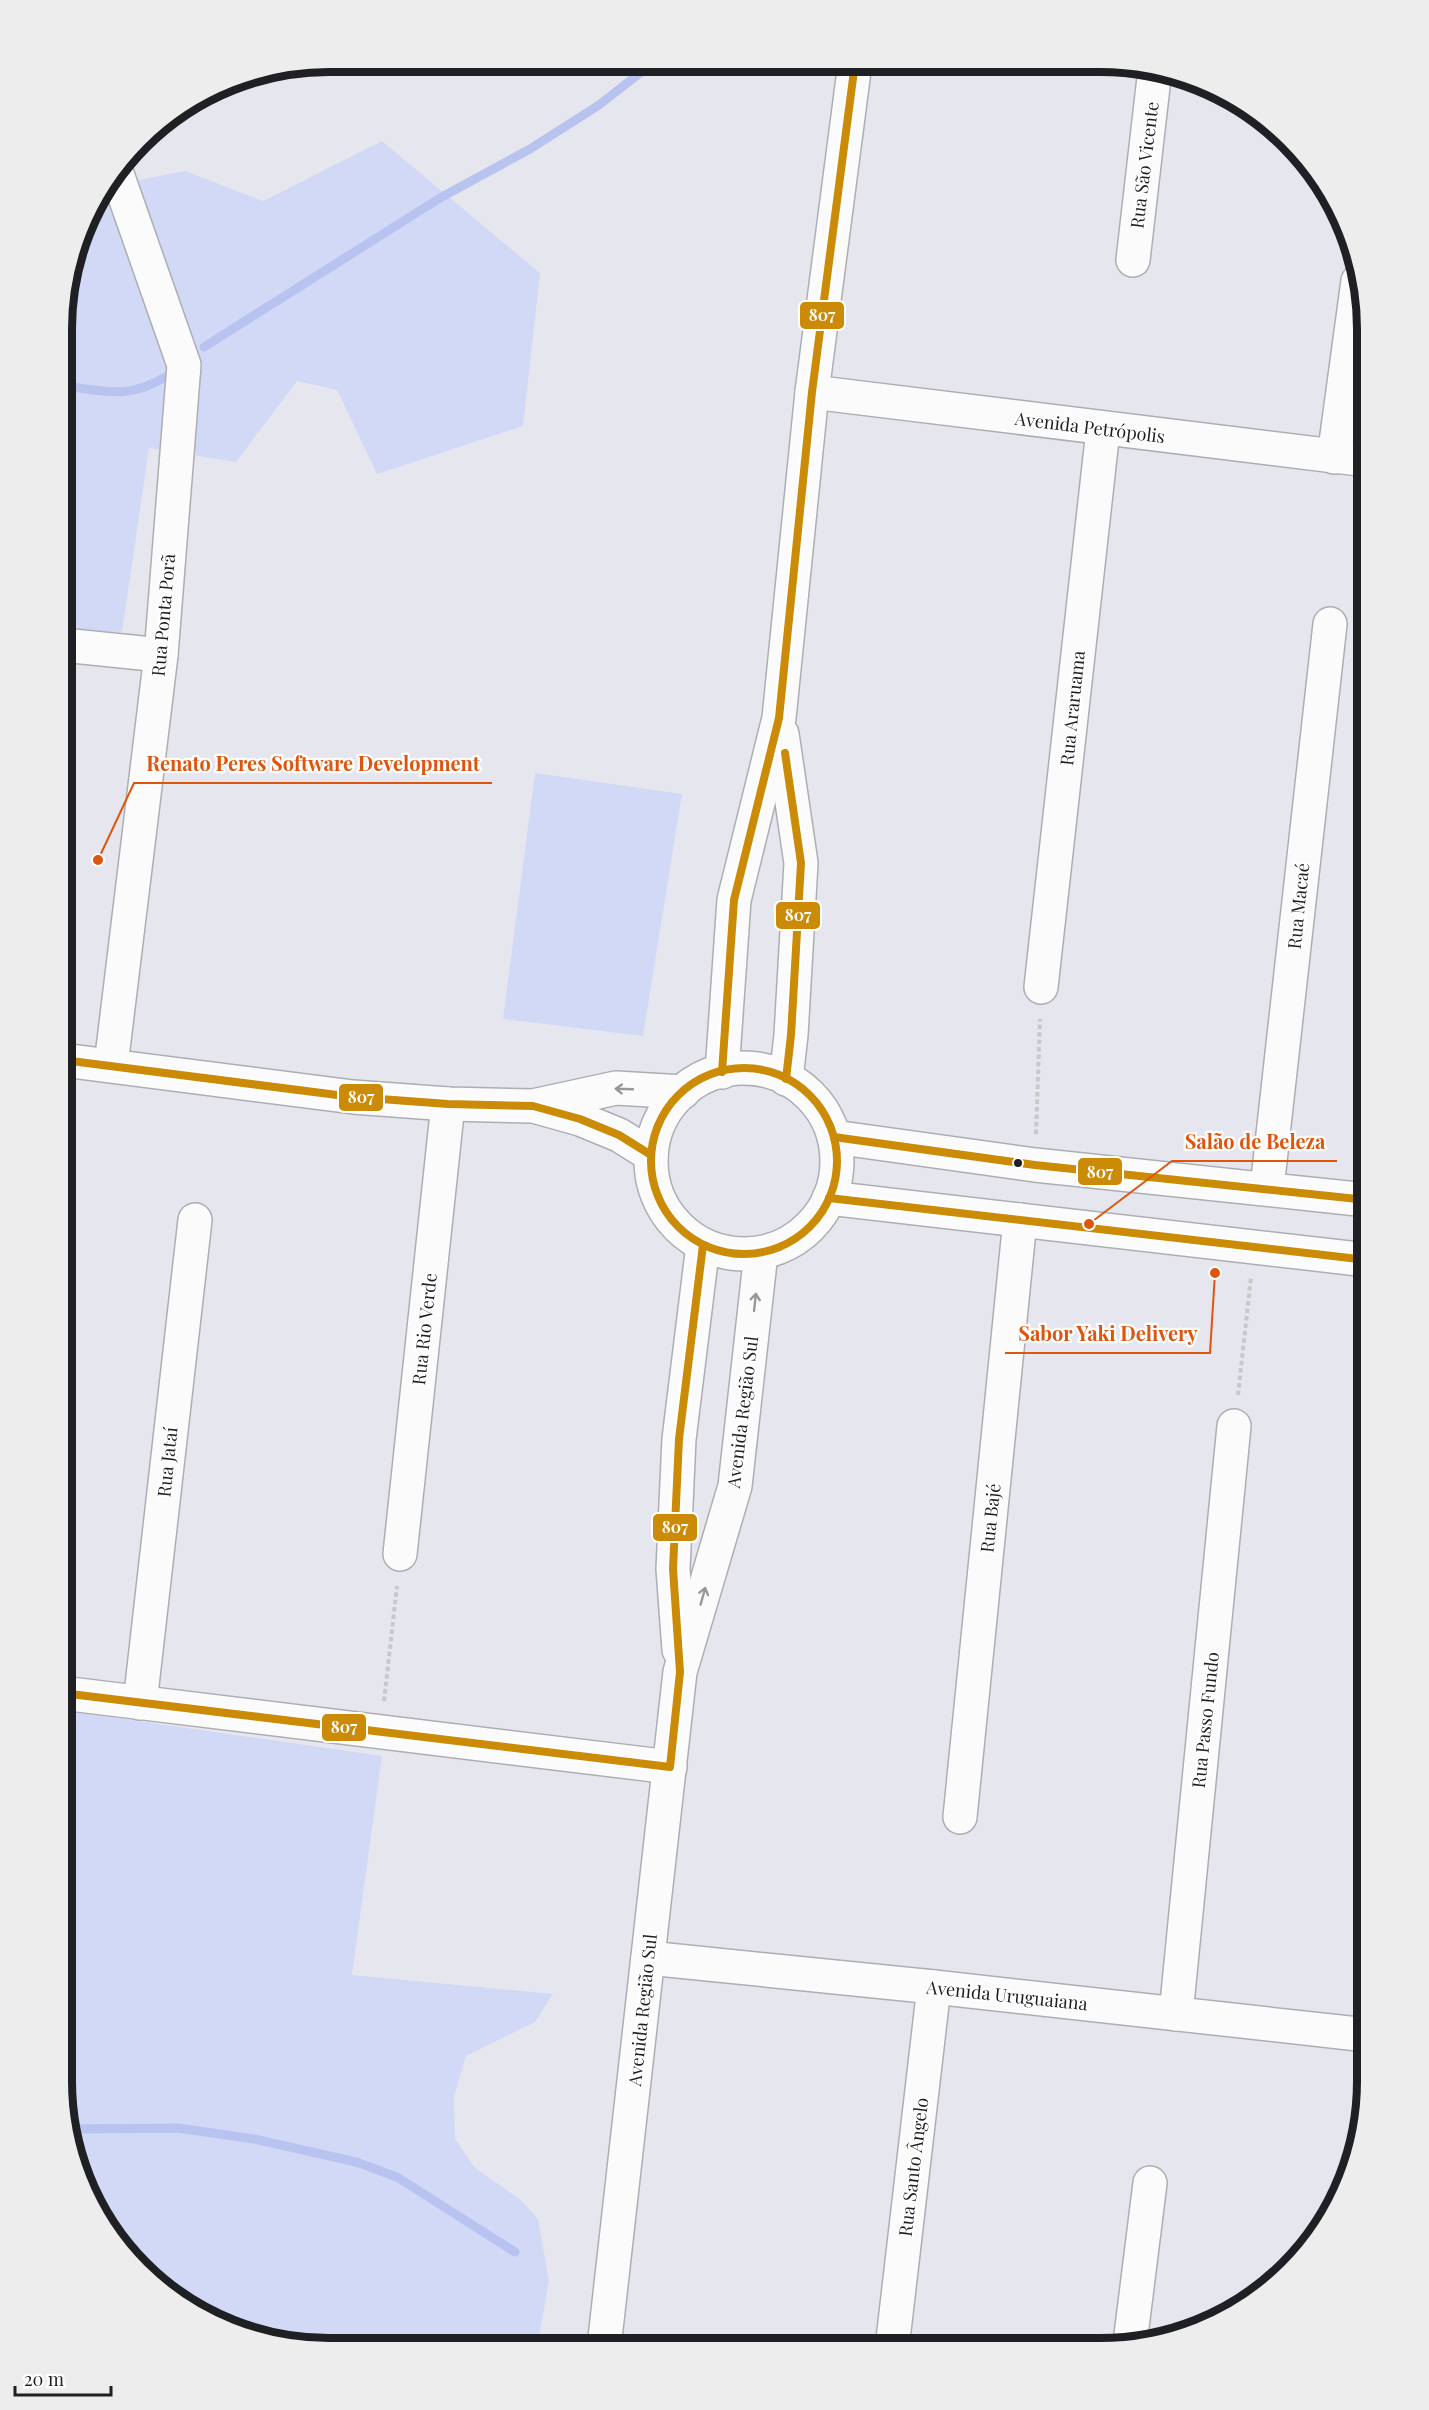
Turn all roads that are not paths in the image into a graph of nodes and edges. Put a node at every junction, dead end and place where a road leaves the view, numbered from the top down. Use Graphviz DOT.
graph roads {
  1 [pos="854,72"];
  2 [pos="1154,78"];
  3 [pos="119,180"];
  4 [pos="1133,260"];
  5 [pos="1355,301"];
  6 [pos="812,392"];
  7 [pos="1103,430"];
  8 [pos="1334,457"];
  9 [pos="1357,459"];
  10 [pos="1330,624"];
  11 [pos="72,646"];
  12 [pos="161,655"];
  13 [pos="779,718"];
  14 [pos="1041,987"];
  15 [pos="72,1060"];
  16 [pos="111,1065"];
  17 [pos="722,1071"];
  18 [pos="786,1079"];
  19 [pos="683,1092"];
  20 [pos="448,1104"];
  21 [pos="532,1106"];
  22 [pos="834,1137"];
  23 [pos="651,1155"];
  24 [pos="1267,1188"];
  25 [pos="829,1198"];
  26 [pos="1357,1199"];
  27 [pos="195,1220"];
  28 [pos="1020,1220"];
  29 [pos="703,1245"];
  30 [pos="761,1253"];
  31 [pos="1357,1259"];
  32 [pos="1234,1426"];
  33 [pos="400,1554"];
  34 [pos="680,1672"];
  35 [pos="72,1694"];
  36 [pos="140,1703"];
  37 [pos="670,1767"];
  38 [pos="960,1817"];
  39 [pos="648,1958"];
  40 [pos="934,1987"];
  41 [pos="1176,2014"];
  42 [pos="1357,2035"];
  43 [pos="1150,2183"];
  44 [pos="1131,2336"];
  45 [pos="605,2338"];
  46 [pos="893,2338"];
  1 -- 6 [label="street"];
  2 -- 4 [label="street, Rua São Vicente"];
  3 -- 12 [label="street, Rua Ponta Porã"];
  5 -- 8 [label="street"];
  6 -- 7 [label="street, Avenida Petrópolis"];
  6 -- 13 [label="street"];
  7 -- 8 [label="street, Avenida Petrópolis"];
  7 -- 14 [label="street, Rua Araruama"];
  8 -- 9 [label="street, Avenida Petrópolis"];
  10 -- 24 [label="street, Rua Macaé"];
  11 -- 12 [label="street"];
  12 -- 16 [label="street, Rua Ponta Porã"];
  13 -- 17 [label="street"];
  13 -- 18 [label="street"];
  15 -- 16 [label="street"];
  16 -- 20 [label="street"];
  17 -- 18 [label="street"];
  17 -- 19 [label="street"];
  18 -- 22 [label="street"];
  19 -- 21 [label="street, one-way"];
  19 -- 23 [label="street"];
  20 -- 21 [label="street"];
  20 -- 33 [label="street, Rua Rio Verde"];
  21 -- 23 [label="street"];
  22 -- 24 [label="street"];
  22 -- 25 [label="street"];
  23 -- 29 [label="street"];
  24 -- 26 [label="street"];
  25 -- 28 [label="street"];
  25 -- 30 [label="street"];
  27 -- 36 [label="street, Rua Jataí"];
  28 -- 31 [label="street"];
  28 -- 38 [label="street, Rua Bajé"];
  29 -- 30 [label="street"];
  29 -- 34 [label="street, Avenida Região Sul"];
  34 -- 30 [label="street, Avenida Região Sul, one-way"];
  32 -- 41 [label="street, Rua Passo Fundo"];
  34 -- 37 [label="street, Avenida Região Sul"];
  35 -- 36 [label="street"];
  36 -- 37 [label="street"];
  37 -- 39 [label="street, Avenida Região Sul"];
  39 -- 40 [label="street, Avenida Uruguaiana"];
  39 -- 45 [label="street, Avenida Região Sul"];
  40 -- 41 [label="street, Avenida Uruguaiana"];
  40 -- 46 [label="street, Rua Santo Ângelo"];
  41 -- 42 [label="street, Avenida Uruguaiana"];
  43 -- 44 [label="street"];
}
